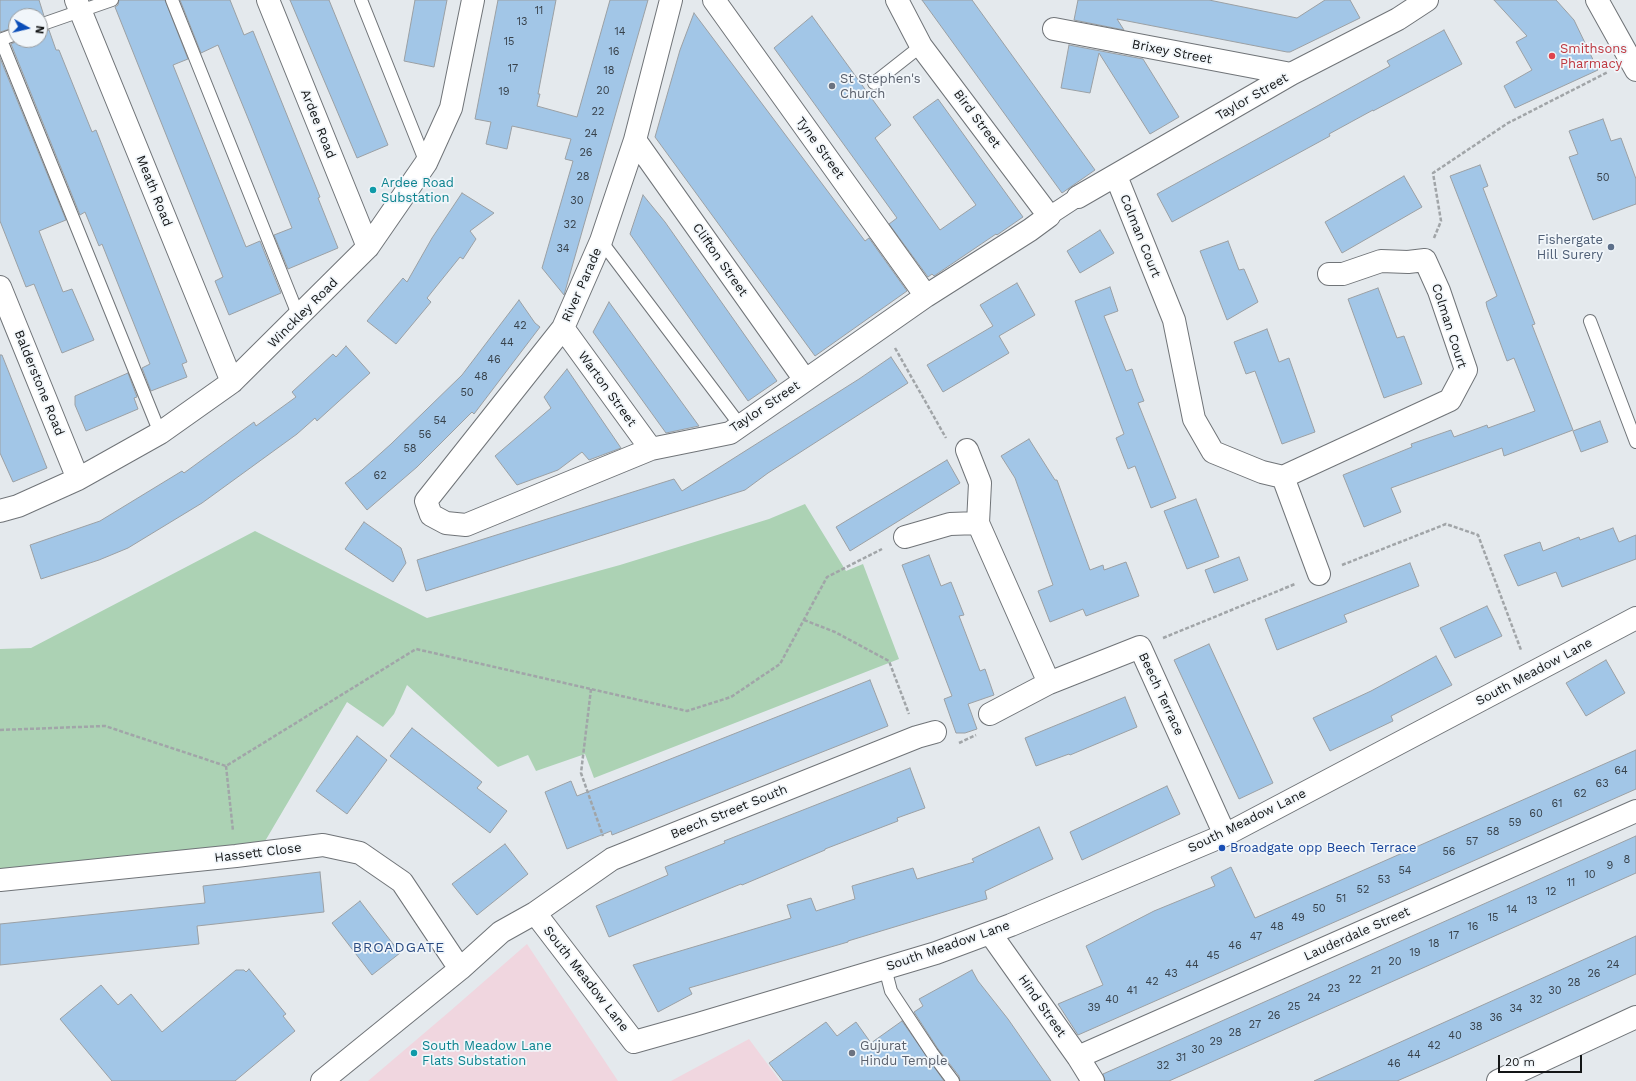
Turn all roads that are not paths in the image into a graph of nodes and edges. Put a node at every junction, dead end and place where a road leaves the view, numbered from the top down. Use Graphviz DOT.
graph roads {
  1 [pos="112,0"];
  2 [pos="172,0"];
  3 [pos="268,0"];
  4 [pos="361,0"];
  5 [pos="472,0"];
  6 [pos="671,0"];
  7 [pos="714,0"];
  8 [pos="897,0"];
  9 [pos="1427,0"];
  10 [pos="1597,0"];
  11 [pos="78,5"];
  12 [pos="48,21"];
  13 [pos="1054,29"];
  14 [pos="0,40"];
  15 [pos="921,46"];
  16 [pos="1634,65"];
  17 [pos="1291,74"];
  18 [pos="874,83"];
  19 [pos="635,140"];
  20 [pos="426,163"];
  21 [pos="1116,176"];
  22 [pos="1078,197"];
  23 [pos="1049,216"];
  24 [pos="601,241"];
  25 [pos="368,247"];
  26 [pos="1329,274"];
  27 [pos="0,287"];
  28 [pos="926,296"];
  29 [pos="299,316"];
  30 [pos="1590,321"];
  31 [pos="563,328"];
  32 [pos="805,380"];
  33 [pos="232,382"];
  34 [pos="740,425"];
  35 [pos="160,433"];
  36 [pos="1636,442"];
  37 [pos="651,450"];
  38 [pos="967,450"];
  39 [pos="1283,477"];
  40 [pos="78,479"];
  41 [pos="0,511"];
  42 [pos="446,523"];
  43 [pos="978,523"];
  44 [pos="904,537"];
  45 [pos="1319,574"];
  46 [pos="1636,618"];
  47 [pos="1049,683"];
  48 [pos="990,714"];
  49 [pos="926,734"];
  50 [pos="1636,811"];
  51 [pos="1225,835"];
  52 [pos="0,880"];
  53 [pos="535,913"];
  54 [pos="990,933"];
  55 [pos="885,968"];
  56 [pos="460,969"];
  57 [pos="1636,1017"];
  58 [pos="1078,1057"];
  59 [pos="322,1081"];
  60 [pos="954,1081"];
  61 [pos="1093,1081"];
  62 [pos="1498,1081"];
  1 -- 11 [label="lane"];
  2 -- 29 [label="lane"];
  3 -- 25 [label="street, Ardee Road"];
  4 -- 20 [label="lane"];
  5 -- 20 [label="street, Winckley Road"];
  6 -- 19 [label="street, River Parade"];
  7 -- 28 [label="street, Tyne Street"];
  8 -- 15 [label="street, Bird Street"];
  9 -- 17 [label="street, Taylor Street"];
  10 -- 16 [label="street"];
  11 -- 12 [label="lane"];
  11 -- 33 [label="street, Meath Road"];
  13 -- 17 [label="street, Brixey Street"];
  14 -- 35 [label="lane"];
  15 -- 18 [label="lane"];
  15 -- 23 [label="street, Bird Street"];
  17 -- 21 [label="street, Taylor Street"];
  19 -- 24 [label="street, River Parade"];
  19 -- 32 [label="street, Clifton Street"];
  20 -- 25 [label="street, Winckley Road"];
  21 -- 22 [label="street, Taylor Street"];
  21 -- 39 [label="street, Colman Court"];
  22 -- 23 [label="street"];
  23 -- 28 [label="street, Taylor Street"];
  24 -- 31 [label="street, River Parade"];
  24 -- 34 [label="lane"];
  25 -- 29 [label="street, Winckley Road"];
  26 -- 39 [label="street, Colman Court"];
  27 -- 40 [label="street, Balderstone Road"];
  28 -- 32 [label="street, Taylor Street"];
  29 -- 33 [label="street, Winckley Road"];
  30 -- 36 [label="lane"];
  31 -- 37 [label="street, Warton Street"];
  31 -- 42 [label="street, River Parade"];
  32 -- 34 [label="street, Taylor Street"];
  33 -- 35 [label="street, Winckley Road"];
  34 -- 37 [label="street, Taylor Street"];
  35 -- 40 [label="street, Winckley Road"];
  37 -- 42 [label="street, Taylor Street"];
  38 -- 43 [label="street"];
  39 -- 45 [label="street"];
  40 -- 41 [label="street, Winckley Road"];
  43 -- 44 [label="street"];
  43 -- 47 [label="street"];
  46 -- 51 [label="street, South Meadow Lane"];
  47 -- 48 [label="street, Beech Terrace"];
  47 -- 51 [label="street, Beech Terrace"];
  49 -- 53 [label="street, Beech Street South"];
  50 -- 58 [label="street, Lauderdale Street"];
  51 -- 54 [label="street, South Meadow Lane"];
  52 -- 56 [label="street, Hassett Close"];
  53 -- 55 [label="street, South Meadow Lane"];
  53 -- 56 [label="street, South Meadow Lane"];
  54 -- 55 [label="street, South Meadow Lane"];
  54 -- 58 [label="street, Hind Street"];
  55 -- 60 [label="lane"];
  56 -- 59 [label="street, South Meadow Lane"];
  57 -- 62 [label="street"];
  58 -- 61 [label="street, Hind Street"];
}
